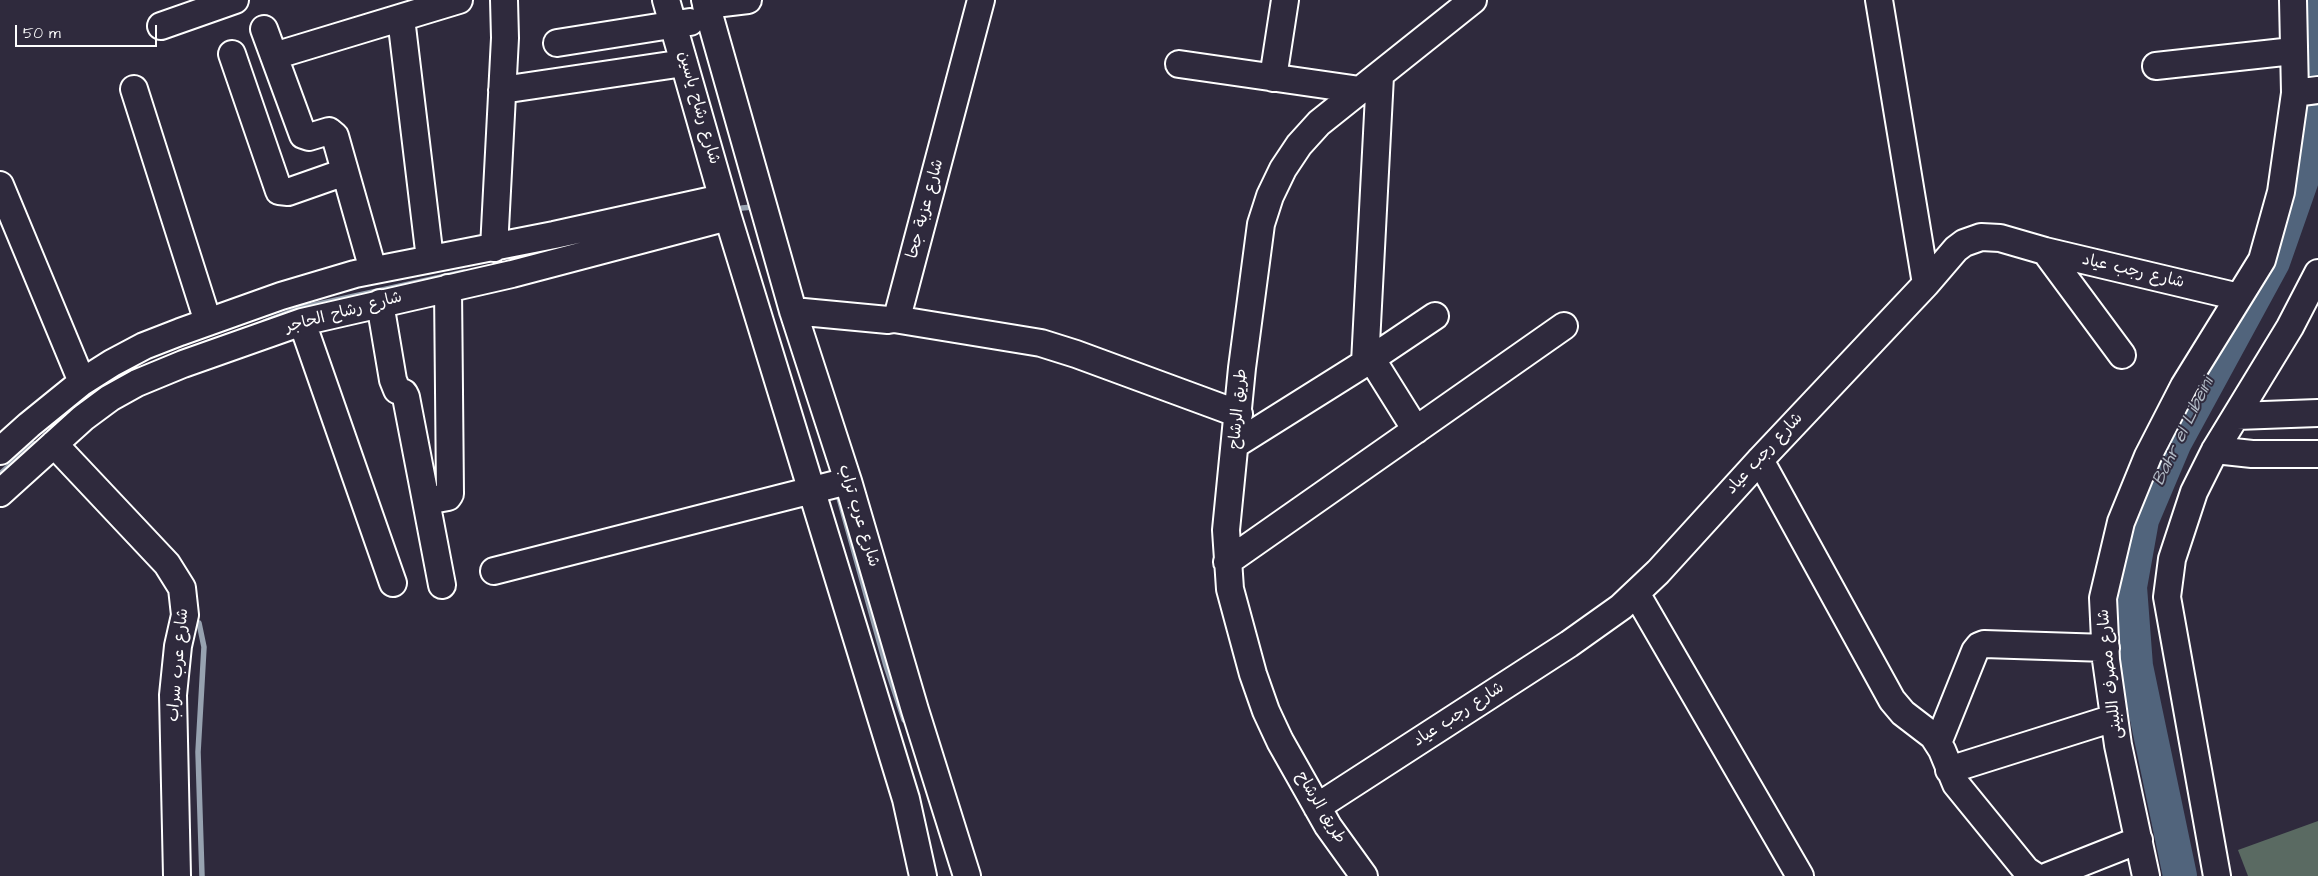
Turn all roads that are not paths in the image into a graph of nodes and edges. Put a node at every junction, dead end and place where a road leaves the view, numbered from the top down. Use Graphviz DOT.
graph roads {
  1 [pos="235,0"];
  2 [pos="460,0"];
  3 [pos="504,0"];
  4 [pos="666,0"];
  5 [pos="748,0"];
  6 [pos="981,0"];
  7 [pos="1285,0"];
  8 [pos="1473,0"];
  9 [pos="1878,0"];
  10 [pos="2293,0"];
  11 [pos="697,16"];
  12 [pos="401,18"];
  13 [pos="161,26"];
  14 [pos="264,29"];
  15 [pos="558,43"];
  16 [pos="2292,51"];
  17 [pos="232,54"];
  18 [pos="274,56"];
  19 [pos="684,63"];
  20 [pos="1178,64"];
  21 [pos="2156,66"];
  22 [pos="1273,78"];
  23 [pos="1370,83"];
  24 [pos="134,89"];
  25 [pos="502,90"];
  26 [pos="2306,91"];
  27 [pos="732,161"];
  28 [pos="346,172"];
  29 [pos="0,185"];
  30 [pos="725,207"];
  31 [pos="494,248"];
  32 [pos="2045,252"];
  33 [pos="430,259"];
  34 [pos="373,270"];
  35 [pos="2318,273"];
  36 [pos="1926,284"];
  37 [pos="448,288"];
  38 [pos="2239,297"];
  39 [pos="380,303"];
  40 [pos="793,311"];
  41 [pos="1435,316"];
  42 [pos="894,319"];
  43 [pos="208,322"];
  44 [pos="302,322"];
  45 [pos="1564,326"];
  46 [pos="2122,355"];
  47 [pos="1368,360"];
  48 [pos="82,382"];
  49 [pos="2318,413"];
  50 [pos="1239,414"];
  51 [pos="2237,416"];
  52 [pos="1416,430"];
  53 [pos="54,444"];
  54 [pos="1236,444"];
  55 [pos="2215,450"];
  56 [pos="0,452"];
  57 [pos="2318,454"];
  58 [pos="1760,460"];
  59 [pos="20,474"];
  60 [pos="830,485"];
  61 [pos="0,493"];
  62 [pos="426,500"];
  63 [pos="1227,562"];
  64 [pos="494,570"];
  65 [pos="393,583"];
  66 [pos="442,585"];
  67 [pos="1636,594"];
  68 [pos="2106,648"];
  69 [pos="2114,718"];
  70 [pos="1938,742"];
  71 [pos="1948,770"];
  72 [pos="1317,807"];
  73 [pos="2139,840"];
  74 [pos="177,876"];
  75 [pos="922,876"];
  76 [pos="967,876"];
  77 [pos="1364,876"];
  78 [pos="1800,876"];
  79 [pos="2035,876"];
  80 [pos="2048,876"];
  81 [pos="2146,876"];
  82 [pos="2217,876"];
  1 -- 13 [label="street"];
  2 -- 12 [label="street"];
  3 -- 25 [label="street"];
  4 -- 11 [label="street, شارع رشاح ياسين"];
  5 -- 11 [label="street"];
  6 -- 42 [label="street, شارع عزبة جحا"];
  7 -- 22 [label="street"];
  8 -- 23 [label="street, طريق الرشاح"];
  9 -- 36 [label="street"];
  10 -- 16 [label="street, شارع مصرف اللبينى"];
  11 -- 15 [label="street"];
  11 -- 19 [label="street, شارع رشاح ياسين"];
  11 -- 27 [label="street, شارع رشاح ياسين"];
  12 -- 18 [label="street"];
  12 -- 33 [label="street"];
  14 -- 18 [label="street"];
  16 -- 21 [label="street"];
  16 -- 26 [label="street, شارع مصرف اللبينى"];
  17 -- 28 [label="street"];
  18 -- 28 [label="street"];
  19 -- 25 [label="street"];
  19 -- 27 [label="street, شارع رشاح ياسين"];
  20 -- 22 [label="street"];
  22 -- 23 [label="street"];
  23 -- 47 [label="street"];
  23 -- 50 [label="street, طريق الرشاح"];
  24 -- 43 [label="street"];
  25 -- 31 [label="street"];
  26 -- 38 [label="street, شارع مصرف اللبينى"];
  27 -- 30 [label="street, شارع رشاح ياسين"];
  27 -- 40 [label="street, شارع عرب تراب"];
  28 -- 34 [label="street"];
  29 -- 48 [label="street"];
  30 -- 31 [label="street, شارع رشاح الحاجر"];
  30 -- 37 [label="street, شارع رشاح الحاجر"];
  30 -- 60 [label="street, شارع عرب تراب"];
  31 -- 33 [label="street, شارع رشاح الحاجر"];
  32 -- 36 [label="street, شارع رجب عياد"];
  32 -- 38 [label="street, شارع رجب عياد"];
  32 -- 46 [label="street"];
  33 -- 34 [label="street, شارع رشاح الحاجر"];
  34 -- 43 [label="street, شارع رشاح الحاجر"];
  35 -- 51 [label="street"];
  36 -- 58 [label="street, شارع رجب عياد"];
  37 -- 39 [label="street, شارع رشاح الحاجر"];
  37 -- 62 [label="street"];
  38 -- 68 [label="street, شارع مصرف اللبينى"];
  39 -- 44 [label="street, شارع رشاح الحاجر"];
  39 -- 62 [label="street"];
  40 -- 42 [label="street"];
  40 -- 60 [label="street, شارع عرب تراب"];
  41 -- 47 [label="street"];
  42 -- 50 [label="street"];
  43 -- 48 [label="street, شارع رشاح الحاجر"];
  44 -- 53 [label="street, شارع رشاح الحاجر"];
  44 -- 65 [label="street"];
  45 -- 52 [label="street"];
  47 -- 52 [label="street"];
  47 -- 54 [label="street"];
  48 -- 56 [label="street, شارع رشاح الحاجر"];
  49 -- 51 [label="street"];
  50 -- 54 [label="street, طريق الرشاح"];
  51 -- 55 [label="street"];
  52 -- 63 [label="street"];
  53 -- 59 [label="street, شارع رشاح الحاجر"];
  53 -- 74 [label="street, شارع عرب سراب"];
  54 -- 63 [label="street, طريق الرشاح"];
  55 -- 57 [label="street"];
  55 -- 82 [label="street"];
  56 -- 59 [label="street"];
  58 -- 67 [label="street, شارع رجب عياد"];
  58 -- 70 [label="street"];
  59 -- 61 [label="street, شارع رشاح الحاجر"];
  60 -- 64 [label="street"];
  60 -- 75 [label="street, شارع عرب تراب"];
  60 -- 76 [label="street, شارع عرب تراب"];
  62 -- 66 [label="street"];
  63 -- 72 [label="street, طريق الرشاح"];
  67 -- 72 [label="street, شارع رجب عياد"];
  67 -- 78 [label="street"];
  68 -- 69 [label="street, شارع مصرف اللبينى"];
  68 -- 70 [label="street"];
  69 -- 71 [label="street"];
  69 -- 73 [label="street, شارع مصرف اللبينى"];
  70 -- 71 [label="street"];
  71 -- 79 [label="street"];
  72 -- 77 [label="street, طريق الرشاح"];
  73 -- 80 [label="street"];
  73 -- 81 [label="street, شارع مصرف اللبينى"];
}
